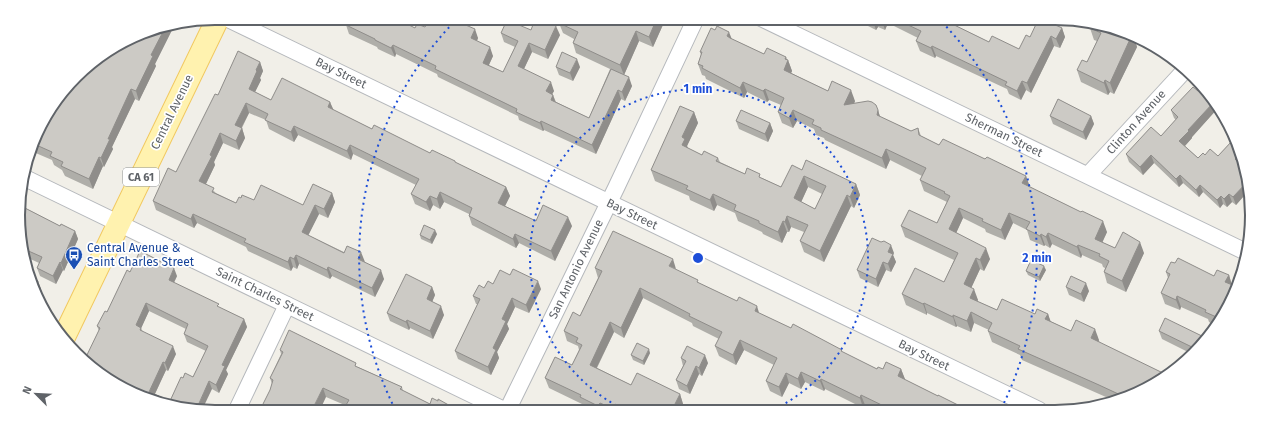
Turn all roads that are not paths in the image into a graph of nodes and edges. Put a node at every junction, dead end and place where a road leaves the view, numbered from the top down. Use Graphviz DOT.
graph roads {
  1 [pos="215,25"];
  2 [pos="240,25"];
  3 [pos="693,25"];
  4 [pos="776,25"];
  5 [pos="1182,74"];
  6 [pos="1088,175"];
  7 [pos="29,181"];
  8 [pos="609,203"];
  9 [pos="119,223"];
  10 [pos="1241,250"];
  11 [pos="287,305"];
  12 [pos="66,333"];
  13 [pos="239,405"];
  14 [pos="494,405"];
  15 [pos="509,405"];
  16 [pos="1029,405"];
  1 -- 9 [label="main road, Central Avenue / CA 61"];
  2 -- 8 [label="street, Bay Street"];
  3 -- 8 [label="street, San Antonio Avenue"];
  4 -- 6 [label="street, Sherman Street"];
  5 -- 6 [label="street, Clinton Avenue"];
  6 -- 10 [label="street, Sherman Street"];
  7 -- 9 [label="street, Saint Charles Street"];
  8 -- 15 [label="street, San Antonio Avenue"];
  8 -- 16 [label="street, Bay Street"];
  9 -- 11 [label="street, Saint Charles Street"];
  9 -- 12 [label="main road, Central Avenue / CA 61"];
  11 -- 13 [label="street"];
  11 -- 14 [label="street, Saint Charles Street"];
}
